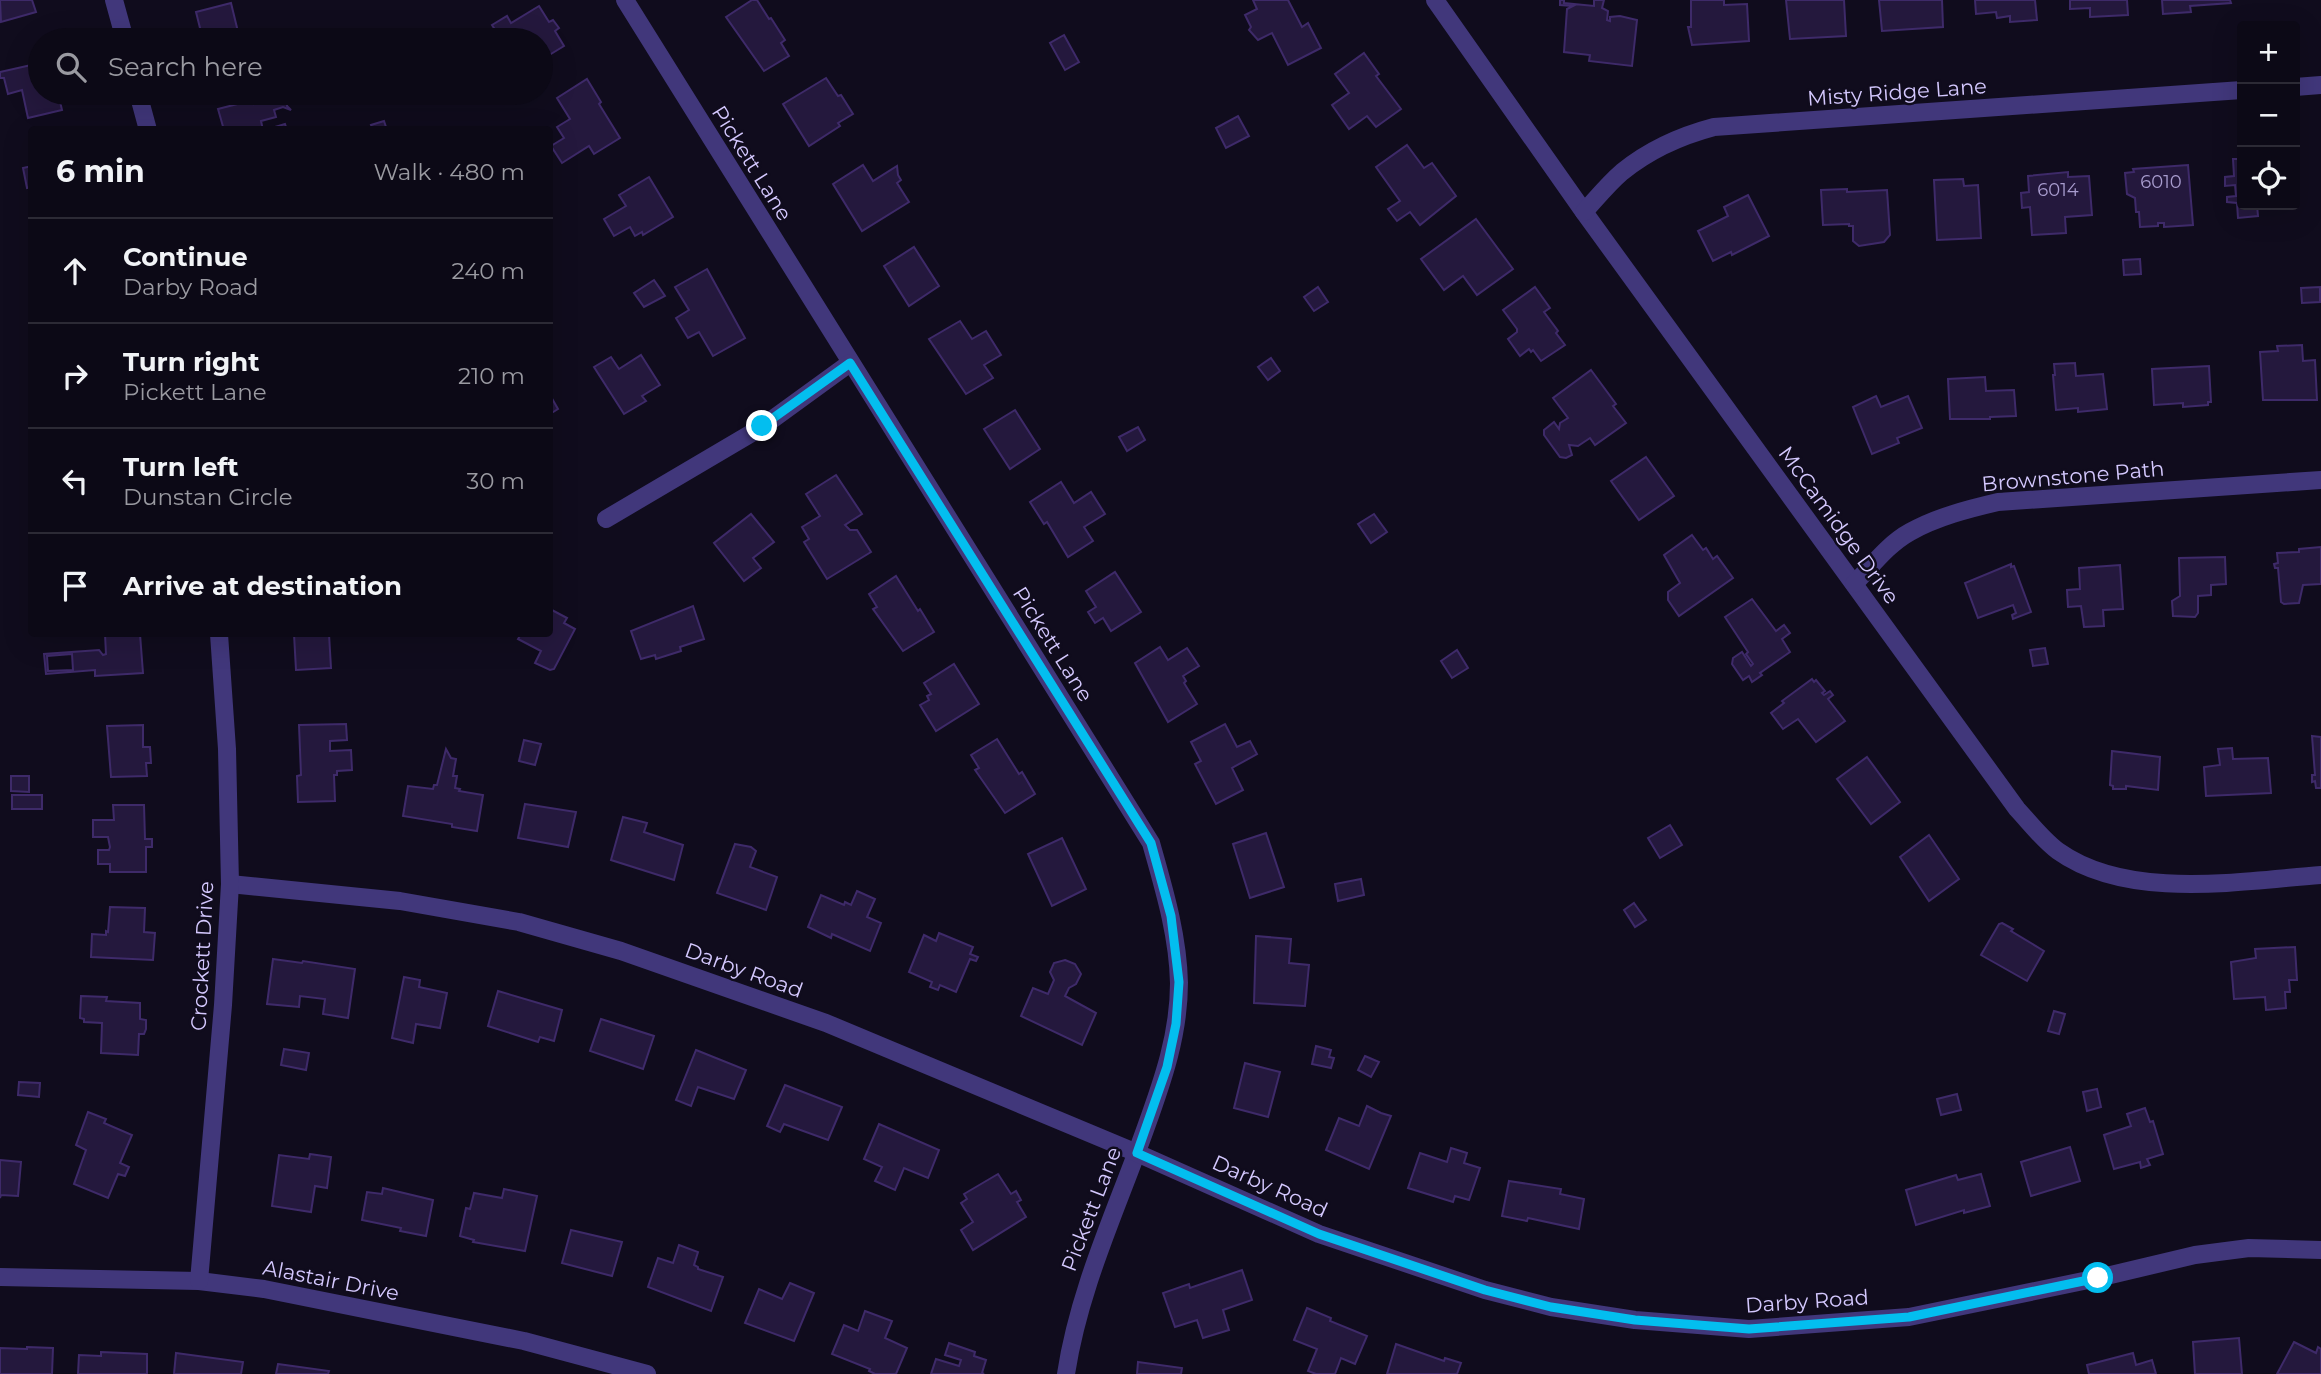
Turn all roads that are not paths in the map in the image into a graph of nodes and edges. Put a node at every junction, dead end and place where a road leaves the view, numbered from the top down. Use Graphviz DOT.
graph roads {
  1 [pos="114,0"];
  2 [pos="625,0"];
  3 [pos="1435,0"];
  4 [pos="122,28"];
  5 [pos="2321,85"];
  6 [pos="2300,86"];
  7 [pos="2237,90"];
  8 [pos="141,105"];
  9 [pos="147,126"];
  10 [pos="1584,212"];
  11 [pos="850,363"];
  12 [pos="2321,480"];
  13 [pos="606,519"];
  14 [pos="1854,584"];
  15 [pos="219,637"];
  16 [pos="2321,875"];
  17 [pos="230,884"];
  18 [pos="1137,1153"];
  19 [pos="2321,1250"];
  20 [pos="0,1277"];
  21 [pos="199,1280"];
  22 [pos="647,1374"];
  23 [pos="1066,1374"];
  1 -- 4 [label="street"];
  2 -- 11 [label="street, Pickett Lane"];
  3 -- 10 [label="street, McCamidge Drive"];
  5 -- 6 [label="street"];
  7 -- 10 [label="street, Misty Ridge Lane"];
  8 -- 9 [label="street"];
  10 -- 14 [label="street, McCamidge Drive"];
  11 -- 13 [label="street"];
  11 -- 18 [label="street, Pickett Lane"];
  12 -- 14 [label="street, Brownstone Path"];
  14 -- 16 [label="street, McCamidge Drive"];
  15 -- 17 [label="street, Crockett Drive"];
  17 -- 18 [label="street, Darby Road"];
  17 -- 21 [label="street, Crockett Drive"];
  18 -- 19 [label="street, Darby Road"];
  18 -- 23 [label="street, Pickett Lane"];
  20 -- 21 [label="street, Alastair Drive"];
  21 -- 22 [label="street, Alastair Drive"];
}
